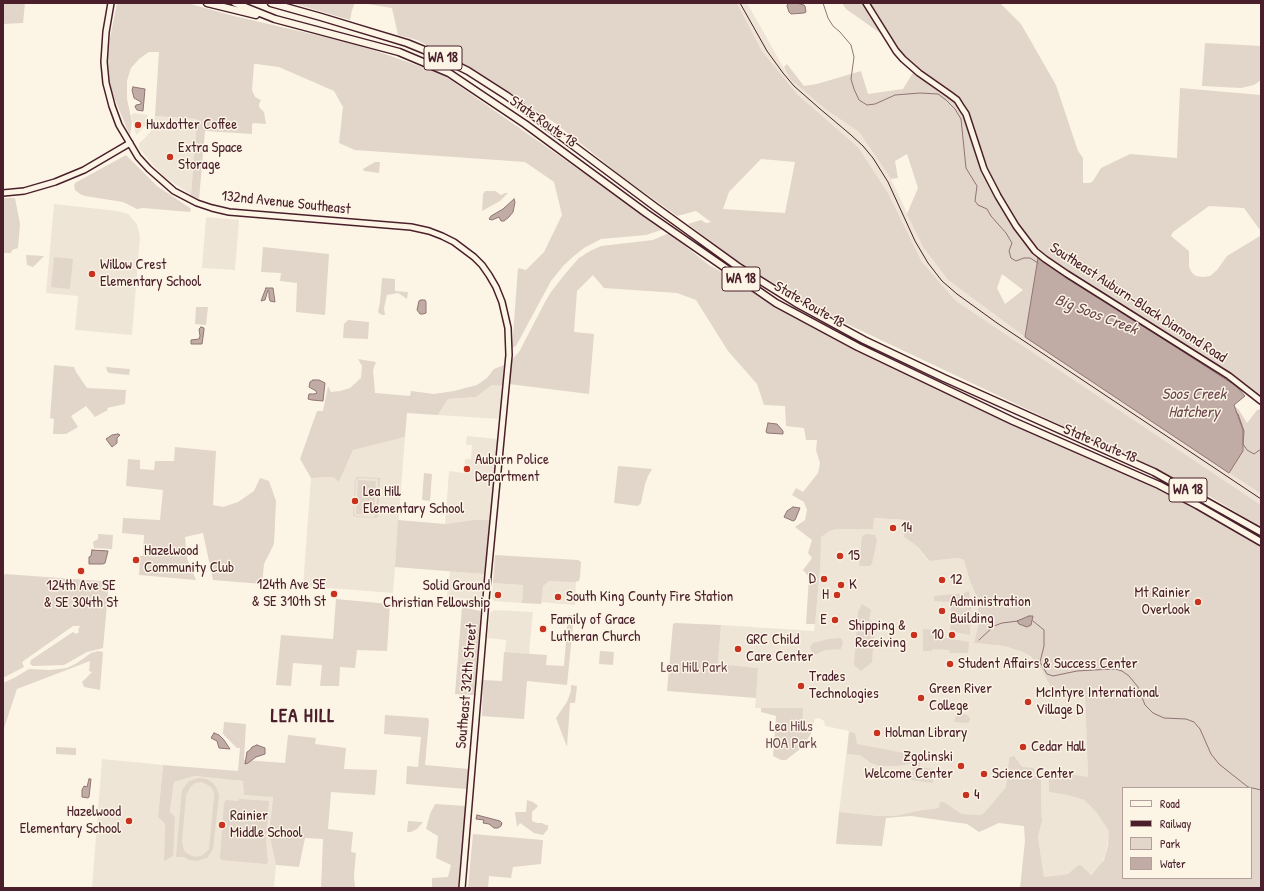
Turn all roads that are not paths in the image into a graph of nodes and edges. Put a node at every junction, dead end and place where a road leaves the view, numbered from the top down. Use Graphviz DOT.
graph roads {
  1 [pos="111,3"];
  2 [pos="207,3"];
  3 [pos="235,3"];
  4 [pos="271,3"];
  5 [pos="866,3"];
  6 [pos="275,19"];
  7 [pos="130,143"];
  8 [pos="3,194"];
  9 [pos="489,275"];
  10 [pos="1261,401"];
  11 [pos="1261,532"];
  12 [pos="1261,542"];
  13 [pos="462,888"];
  1 -- 7 [label="main road, 132nd Avenue Southeast"];
  2 -- 6 [label="highway"];
  3 -- 6 [label="highway, State Route 18 / WA 18"];
  4 -- 11 [label="highway, State Route 18 / WA 18"];
  5 -- 10 [label="main road, Southeast Auburn-Black Diamond Road"];
  6 -- 12 [label="highway, State Route 18 / WA 18"];
  7 -- 8 [label="main road"];
  7 -- 9 [label="main road, 132nd Avenue Southeast"];
  9 -- 13 [label="main road, Southeast 312th Street"];
}
